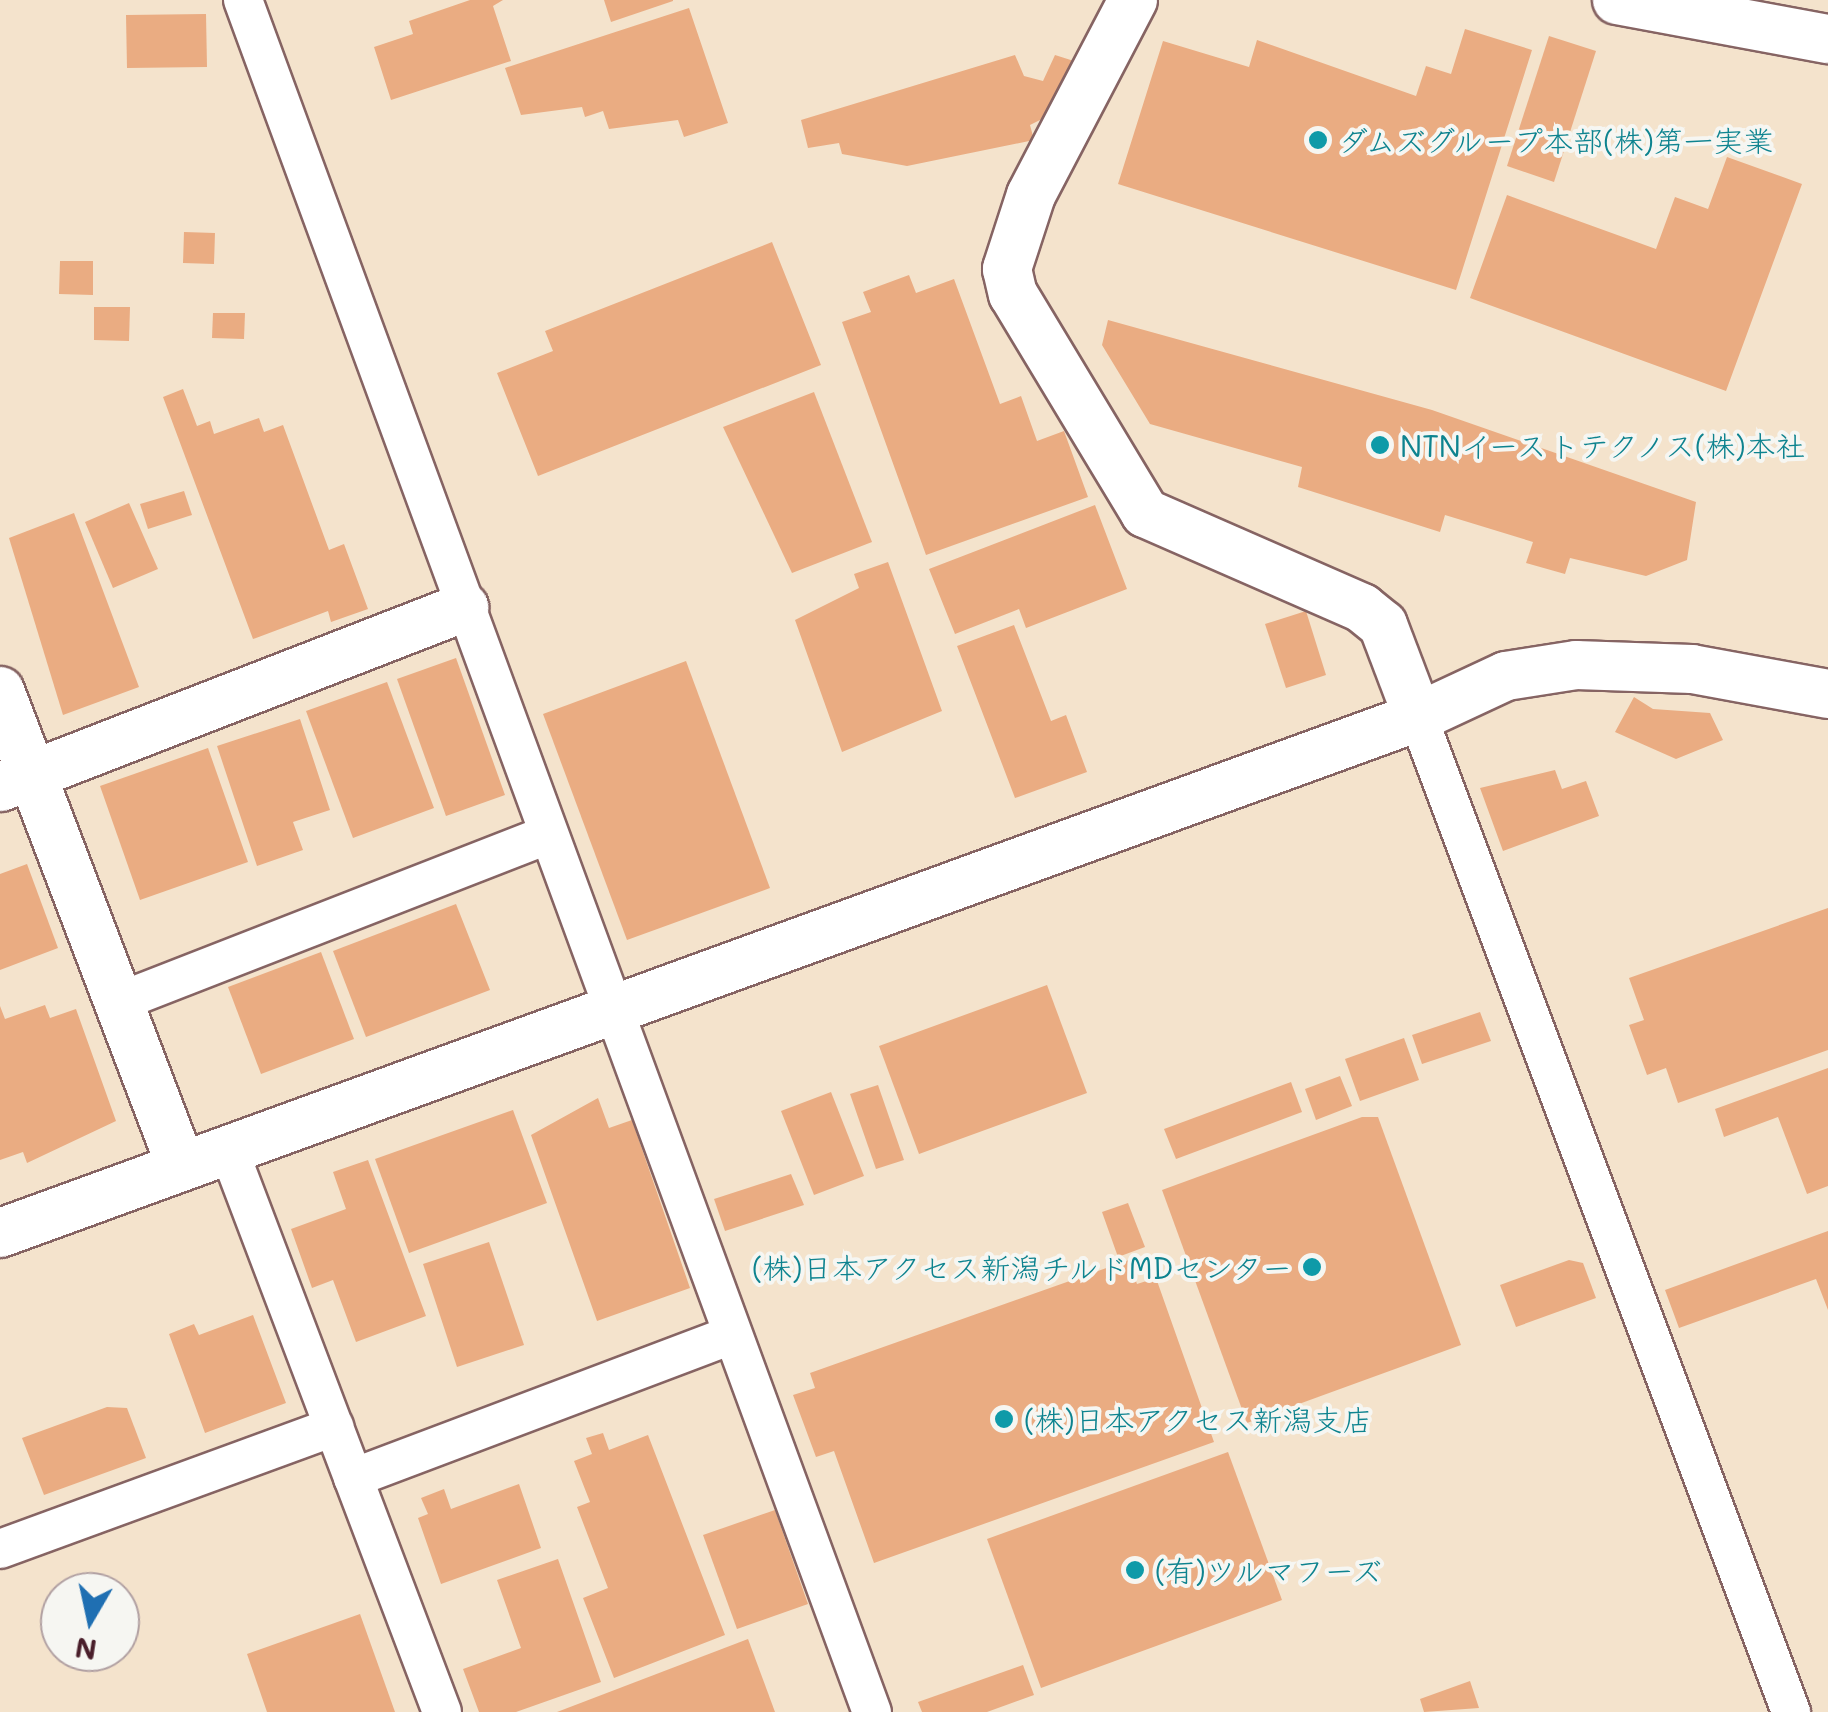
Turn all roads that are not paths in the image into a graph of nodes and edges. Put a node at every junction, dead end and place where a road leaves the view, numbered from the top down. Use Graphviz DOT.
graph roads {
  1 [pos="243,0"];
  2 [pos="1134,0"];
  3 [pos="1617,0"];
  4 [pos="1828,39"];
  5 [pos="464,607"];
  6 [pos="0,691"];
  7 [pos="1828,694"];
  8 [pos="1418,717"];
  9 [pos="16,782"];
  10 [pos="548,835"];
  11 [pos="116,1003"];
  12 [pos="611,1008"];
  13 [pos="228,1148"];
  14 [pos="181,1166"];
  15 [pos="0,1232"];
  16 [pos="732,1335"];
  17 [pos="334,1428"];
  18 [pos="353,1478"];
  19 [pos="0,1549"];
  20 [pos="442,1712"];
  21 [pos="872,1712"];
  22 [pos="1791,1712"];
  1 -- 5 [label="street"];
  2 -- 8 [label="street"];
  3 -- 4 [label="street"];
  5 -- 9 [label="street"];
  5 -- 10 [label="street"];
  6 -- 9 [label="street"];
  7 -- 8 [label="street"];
  8 -- 12 [label="street"];
  8 -- 22 [label="street"];
  9 -- 11 [label="street"];
  10 -- 11 [label="street"];
  10 -- 12 [label="street"];
  11 -- 14 [label="street"];
  12 -- 13 [label="street"];
  12 -- 16 [label="street"];
  13 -- 14 [label="street"];
  13 -- 17 [label="street"];
  14 -- 15 [label="street"];
  16 -- 18 [label="street"];
  16 -- 21 [label="street"];
  17 -- 18 [label="street"];
  17 -- 19 [label="street"];
  18 -- 20 [label="street"];
}
